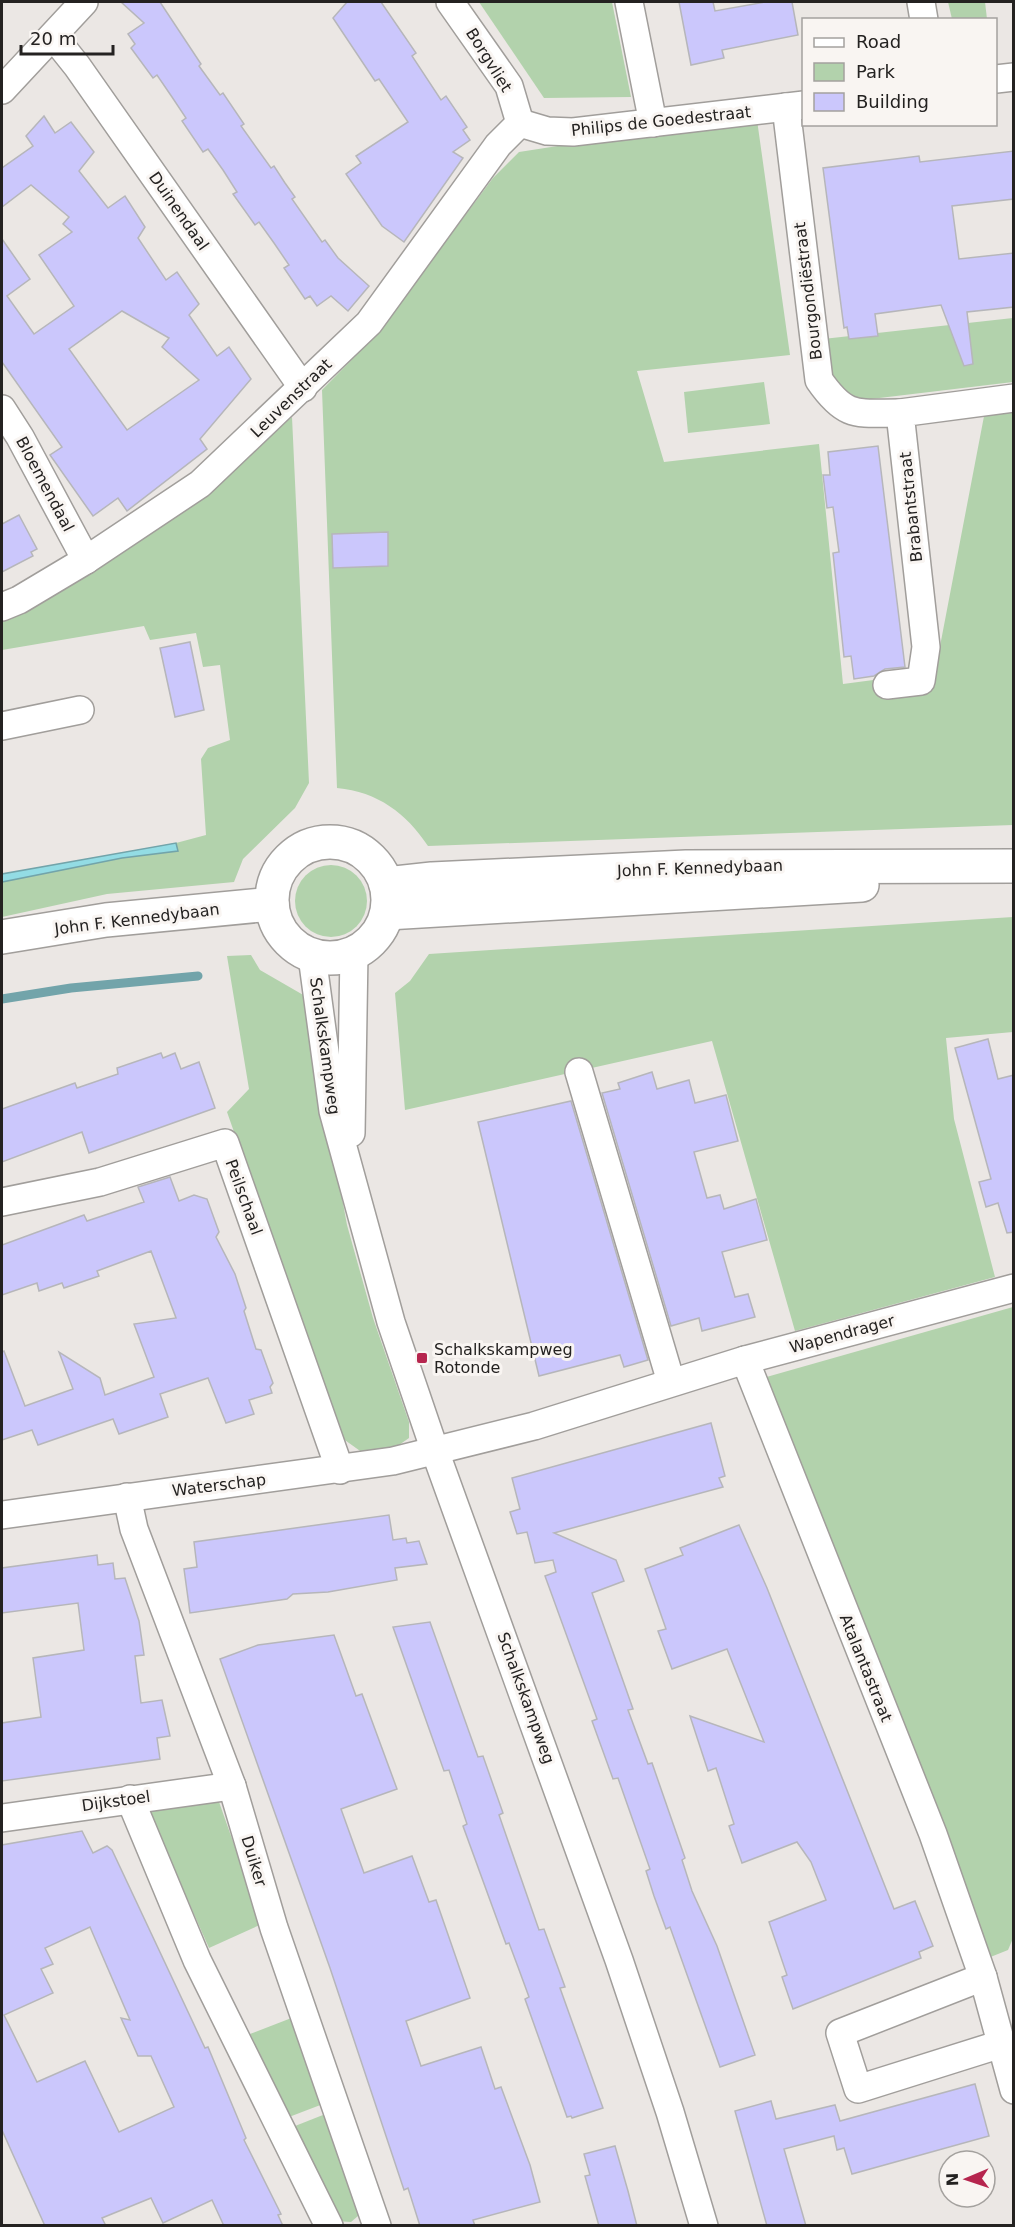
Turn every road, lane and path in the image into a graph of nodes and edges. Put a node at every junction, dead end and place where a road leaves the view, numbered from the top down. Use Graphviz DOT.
graph roads {
  1 [pos="84,2"];
  2 [pos="450,2"];
  3 [pos="629,2"];
  4 [pos="921,2"];
  5 [pos="924,18"];
  6 [pos="53,36"];
  7 [pos="1014,77"];
  8 [pos="997,79"];
  9 [pos="2,90"];
  10 [pos="795,106"];
  11 [pos="520,123"];
  12 [pos="653,123"];
  13 [pos="303,388"];
  14 [pos="1014,398"];
  15 [pos="2,409"];
  16 [pos="900,413"];
  17 [pos="86,560"];
  18 [pos="2,607"];
  19 [pos="887,685"];
  20 [pos="80,710"];
  21 [pos="2,726"];
  22 [pos="1014,866"];
  23 [pos="1014,873"];
  24 [pos="387,899"];
  25 [pos="272,904"];
  26 [pos="2,937"];
  27 [pos="354,953"];
  28 [pos="312,956"];
  29 [pos="579,1072"];
  30 [pos="351,1170"];
  31 [pos="2,1202"];
  32 [pos="1014,1288"];
  33 [pos="745,1360"];
  34 [pos="671,1382"];
  35 [pos="435,1451"];
  36 [pos="340,1470"];
  37 [pos="127,1497"];
  38 [pos="2,1515"];
  39 [pos="232,1786"];
  40 [pos="130,1799"];
  41 [pos="2,1818"];
  42 [pos="983,1977"];
  43 [pos="1001,2044"];
  44 [pos="1014,2090"];
  45 [pos="329,2226"];
  46 [pos="377,2226"];
  47 [pos="704,2226"];
  1 -- 6 [label="street"];
  2 -- 11 [label="street, Borgvliet"];
  3 -- 12 [label="street"];
  4 -- 5 [label="street"];
  6 -- 9 [label="street"];
  6 -- 13 [label="street, Duinendaal"];
  7 -- 8 [label="street"];
  10 -- 12 [label="street, Philips de Goedestraat"];
  10 -- 16 [label="street, Bourgondiëstraat"];
  11 -- 12 [label="street, Philips de Goedestraat"];
  11 -- 13 [label="street, Leuvenstraat"];
  13 -- 17 [label="street, Leuvenstraat"];
  14 -- 16 [label="street"];
  15 -- 17 [label="street, Bloemendaal"];
  16 -- 19 [label="street, Brabantstraat"];
  17 -- 18 [label="street, Leuvenstraat"];
  20 -- 21 [label="street"];
  22 -- 24 [label="main road, John F. Kennedybaan"];
  23 -- 24 [label="main road, John F. Kennedybaan"];
  24 -- 25 [label="main road"];
  24 -- 27 [label="main road"];
  25 -- 26 [label="main road, John F. Kennedybaan"];
  25 -- 28 [label="main road"];
  27 -- 28 [label="main road"];
  27 -- 30 [label="street, Schalkskampweg"];
  28 -- 30 [label="street, Schalkskampweg"];
  29 -- 34 [label="street"];
  30 -- 35 [label="street, Schalkskampweg"];
  31 -- 36 [label="street, Peilschaal"];
  32 -- 33 [label="street, Wapendrager"];
  33 -- 34 [label="street, Wapendrager"];
  33 -- 42 [label="street, Atalantastraat"];
  34 -- 35 [label="street, Wapendrager"];
  35 -- 36 [label="street, Waterschap"];
  35 -- 47 [label="street, Schalkskampweg"];
  36 -- 37 [label="street, Waterschap"];
  37 -- 38 [label="street, Waterschap"];
  37 -- 39 [label="street, Duiker"];
  39 -- 40 [label="street, Dijkstoel"];
  39 -- 46 [label="street, Duiker"];
  40 -- 41 [label="street, Dijkstoel"];
  40 -- 45 [label="street"];
  42 -- 43 [label="street, Atalantastraat"];
  42 -- 43 [label="street"];
  43 -- 44 [label="street, Atalantastraat"];
}
